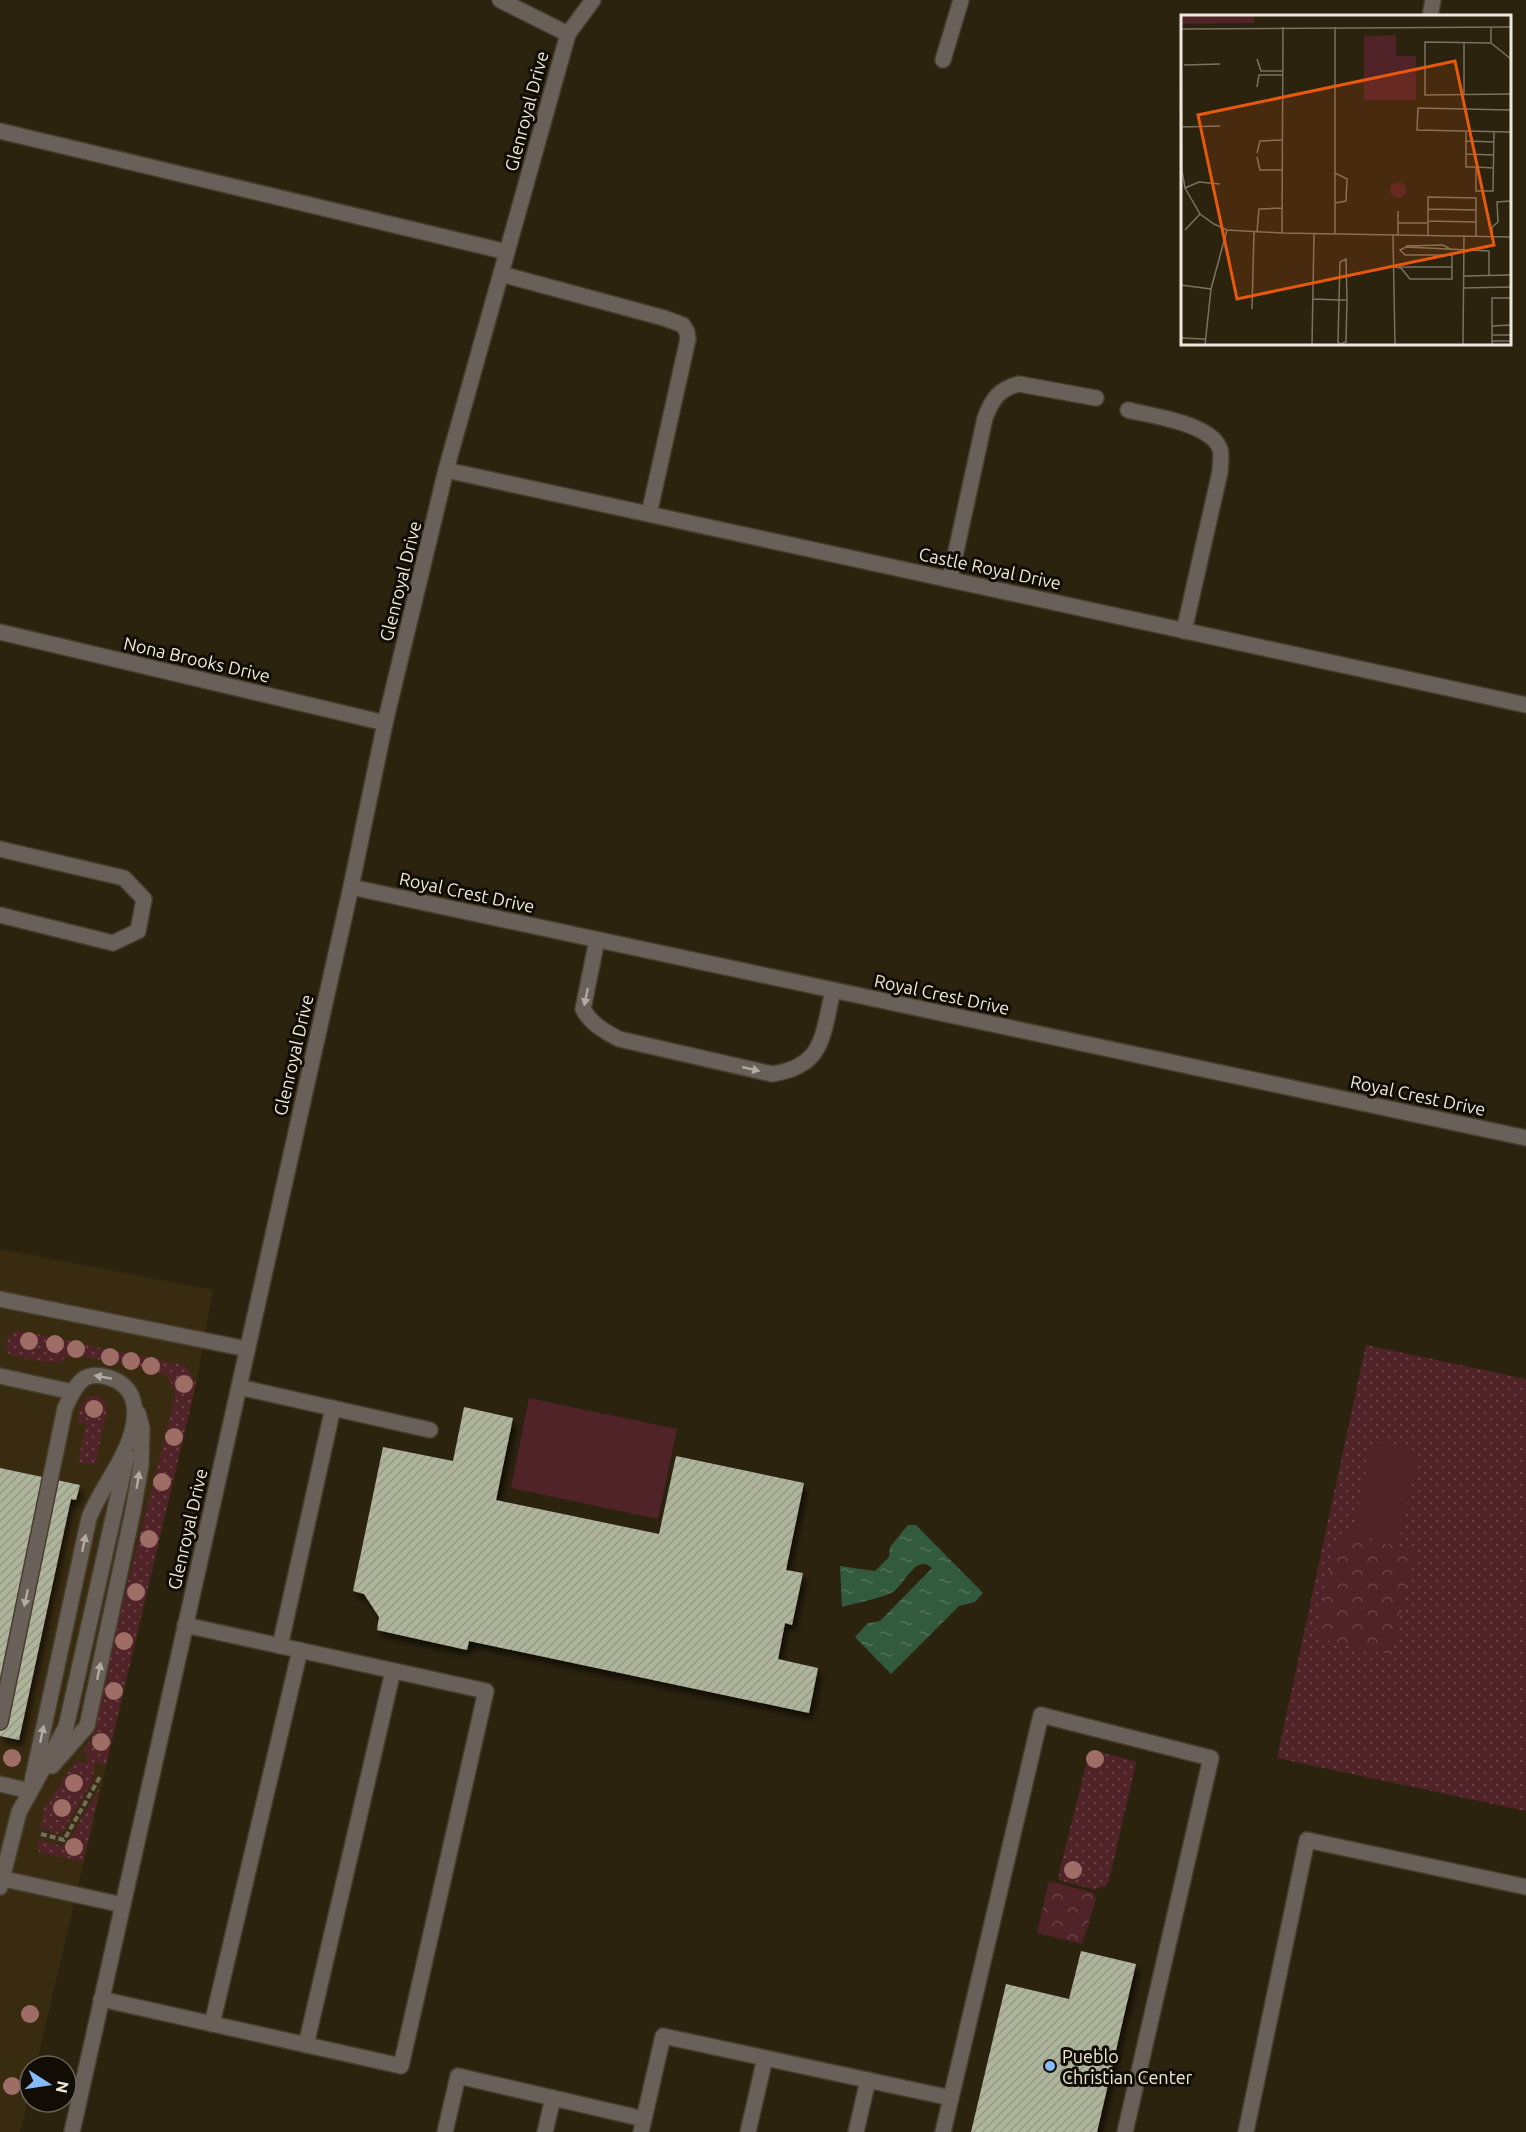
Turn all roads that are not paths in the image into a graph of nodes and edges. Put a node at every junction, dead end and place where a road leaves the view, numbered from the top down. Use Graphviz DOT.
graph roads {
  1 [pos="500,0"];
  2 [pos="593,0"];
  3 [pos="962,0"];
  4 [pos="1432,0"];
  5 [pos="1430,15"];
  6 [pos="568,34"];
  7 [pos="944,60"];
  8 [pos="0,131"];
  9 [pos="507,252"];
  10 [pos="501,274"];
  11 [pos="1096,398"];
  12 [pos="1128,410"];
  13 [pos="447,470"];
  14 [pos="649,514"];
  15 [pos="950,579"];
  16 [pos="1184,630"];
  17 [pos="0,632"];
  18 [pos="1526,705"];
  19 [pos="385,723"];
  20 [pos="0,849"];
  21 [pos="351,887"];
  22 [pos="0,915"];
  23 [pos="597,940"];
  24 [pos="833,991"];
  25 [pos="1526,1138"];
  26 [pos="0,1299"];
  27 [pos="247,1349"];
  28 [pos="0,1376"];
  29 [pos="239,1387"];
  30 [pos="73,1392"];
  31 [pos="135,1403"];
  32 [pos="333,1408"];
  33 [pos="133,1427"];
  34 [pos="430,1430"];
  35 [pos="185,1624"];
  36 [pos="280,1646"];
  37 [pos="300,1650"];
  38 [pos="393,1671"];
  39 [pos="0,1722"];
  40 [pos="0,1784"];
  41 [pos="30,1791"];
  42 [pos="1,1881"];
  43 [pos="1526,1887"];
  44 [pos="123,1905"];
  45 [pos="101,1999"];
  46 [pos="212,2024"];
  47 [pos="306,2045"];
  48 [pos="765,2058"];
  49 [pos="868,2080"];
  50 [pos="553,2098"];
  51 [pos="951,2098"];
  52 [pos="642,2126"];
  53 [pos="73,2132"];
  54 [pos="445,2132"];
  55 [pos="545,2132"];
  56 [pos="748,2132"];
  57 [pos="856,2132"];
  58 [pos="943,2132"];
  59 [pos="1125,2132"];
  60 [pos="1246,2132"];
  1 -- 6 [label="street"];
  2 -- 6 [label="street, Glenroyal Drive"];
  3 -- 7 [label="street"];
  4 -- 5 [label="street"];
  6 -- 9 [label="street, Glenroyal Drive"];
  8 -- 9 [label="street"];
  9 -- 10 [label="street, Glenroyal Drive"];
  10 -- 13 [label="street, Glenroyal Drive"];
  10 -- 14 [label="street"];
  11 -- 15 [label="street"];
  12 -- 16 [label="street"];
  13 -- 14 [label="street, Castle Royal Drive"];
  13 -- 19 [label="street, Glenroyal Drive"];
  14 -- 15 [label="street, Castle Royal Drive"];
  15 -- 16 [label="street, Castle Royal Drive"];
  16 -- 18 [label="street, Castle Royal Drive"];
  17 -- 19 [label="street, Nona Brooks Drive"];
  19 -- 21 [label="street, Glenroyal Drive"];
  20 -- 22 [label="street"];
  21 -- 23 [label="street, Royal Crest Drive"];
  21 -- 27 [label="street, Glenroyal Drive"];
  23 -- 24 [label="street, Royal Crest Drive"];
  23 -- 24 [label="street, one-way"];
  24 -- 25 [label="street, Royal Crest Drive"];
  26 -- 27 [label="street"];
  27 -- 29 [label="street, Glenroyal Drive"];
  28 -- 30 [label="street"];
  29 -- 32 [label="street"];
  29 -- 35 [label="street, Glenroyal Drive"];
  31 -- 30 [label="street, one-way"];
  30 -- 39 [label="street, one-way"];
  31 -- 33 [label="street"];
  41 -- 31 [label="street, one-way"];
  32 -- 34 [label="street"];
  32 -- 36 [label="street"];
  41 -- 33 [label="street, one-way"];
  33 -- 41 [label="street"];
  35 -- 36 [label="street"];
  35 -- 44 [label="street, Glenroyal Drive"];
  36 -- 37 [label="street"];
  37 -- 38 [label="street"];
  37 -- 46 [label="street"];
  38 -- 47 [label="street"];
  38 -- 47 [label="street"];
  40 -- 41 [label="street"];
  41 -- 42 [label="street"];
  42 -- 44 [label="street"];
  43 -- 60 [label="street"];
  44 -- 45 [label="street, Glenroyal Drive"];
  45 -- 46 [label="street"];
  45 -- 53 [label="street, Glenroyal Drive"];
  46 -- 47 [label="street"];
  48 -- 49 [label="street"];
  48 -- 52 [label="street"];
  48 -- 56 [label="street"];
  49 -- 51 [label="street"];
  49 -- 57 [label="street"];
  50 -- 52 [label="street"];
  50 -- 54 [label="street"];
  50 -- 55 [label="street"];
  51 -- 58 [label="street"];
  51 -- 59 [label="street"];
}
